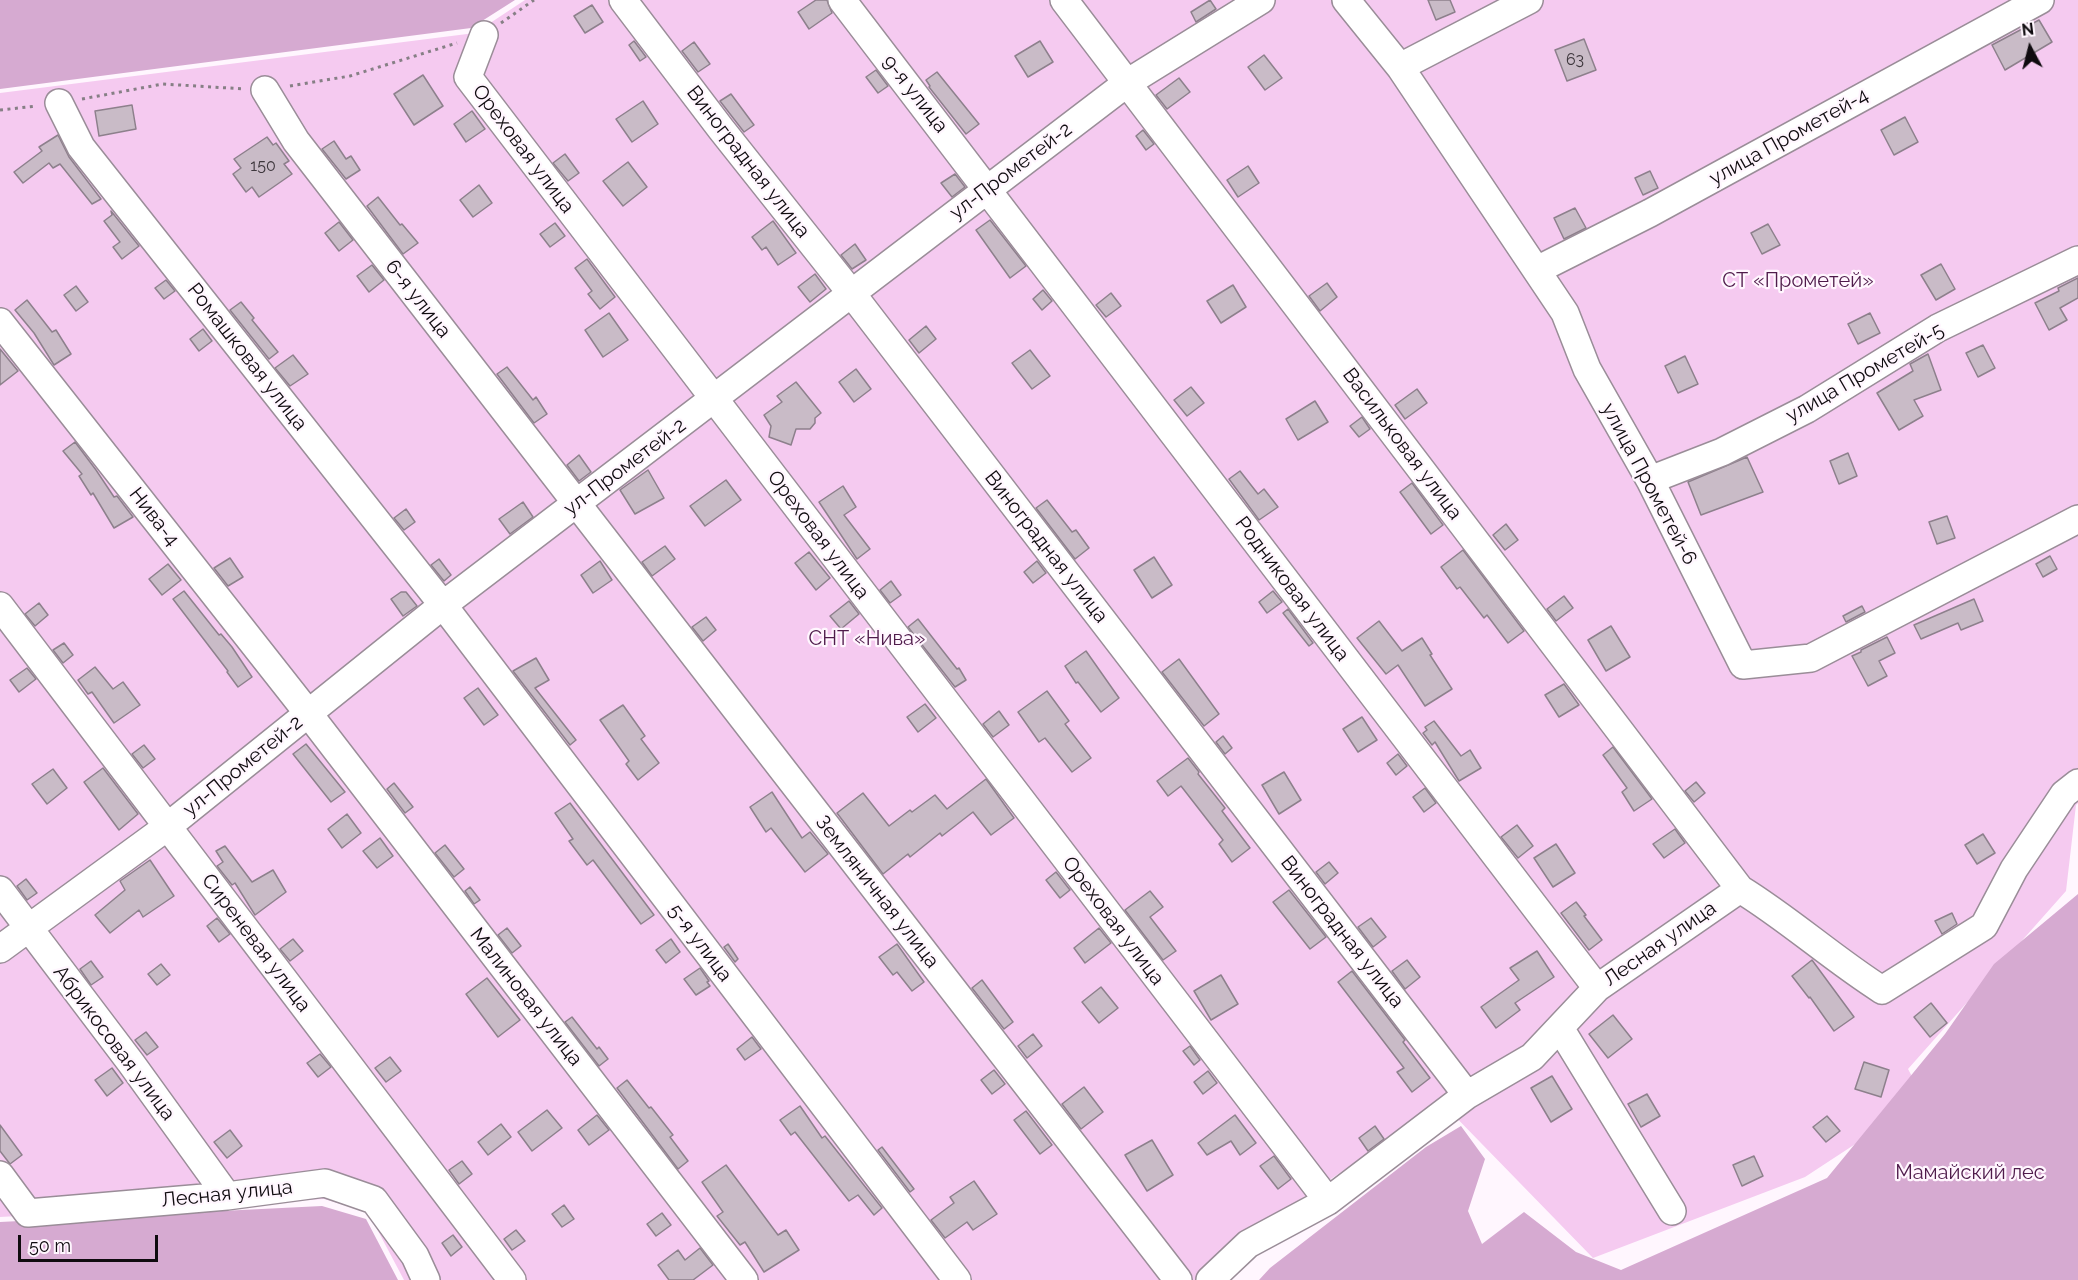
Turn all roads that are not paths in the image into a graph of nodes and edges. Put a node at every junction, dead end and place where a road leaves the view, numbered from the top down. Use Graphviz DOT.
graph roads {
  1 [pos="623,0"];
  2 [pos="842,0"];
  3 [pos="1064,0"];
  4 [pos="1346,0"];
  5 [pos="1529,0"];
  6 [pos="2040,0"];
  7 [pos="1258,1"];
  8 [pos="484,35"];
  9 [pos="1400,67"];
  10 [pos="1127,83"];
  11 [pos="265,90"];
  12 [pos="59,103"];
  13 [pos="987,189"];
  14 [pos="2078,260"];
  15 [pos="1537,270"];
  16 [pos="852,294"];
  17 [pos="0,322"];
  18 [pos="713,399"];
  19 [pos="1650,480"];
  20 [pos="577,505"];
  21 [pos="2078,519"];
  22 [pos="443,605"];
  23 [pos="0,606"];
  24 [pos="308,713"];
  25 [pos="2078,783"];
  26 [pos="167,827"];
  27 [pos="1740,889"];
  28 [pos="0,890"];
  29 [pos="29,929"];
  30 [pos="0,949"];
  31 [pos="1597,988"];
  32 [pos="1560,1028"];
  33 [pos="1467,1095"];
  34 [pos="0,1175"];
  35 [pos="227,1196"];
  36 [pos="1328,1201"];
  37 [pos="1672,1210"];
  38 [pos="426,1280"];
  39 [pos="512,1280"];
  40 [pos="744,1280"];
  41 [pos="957,1280"];
  42 [pos="1178,1280"];
  43 [pos="1210,1280"];
  1 -- 16 [label="street, Виноградная улица"];
  2 -- 13 [label="street, 9-я улица"];
  3 -- 10 [label="street, Васильковая улица"];
  4 -- 9 [label="street, улица Прометей-6"];
  5 -- 9 [label="street"];
  6 -- 15 [label="street, улица Прометей-4"];
  7 -- 10 [label="street, ул-Прометей-2"];
  8 -- 18 [label="street, Ореховая улица"];
  9 -- 15 [label="street, улица Прометей-6"];
  10 -- 13 [label="street, ул-Прометей-2"];
  10 -- 27 [label="street, Васильковая улица"];
  11 -- 20 [label="street, 6-я улица"];
  12 -- 22 [label="street, Ромашковая улица"];
  13 -- 16 [label="street, ул-Прометей-2"];
  13 -- 31 [label="street, Родниковая улица"];
  14 -- 19 [label="street, улица Прометей-5"];
  15 -- 19 [label="street, улица Прометей-6"];
  16 -- 18 [label="street, ул-Прометей-2"];
  16 -- 33 [label="street, Виноградная улица"];
  17 -- 24 [label="street, Нива-4"];
  18 -- 20 [label="street, ул-Прометей-2"];
  18 -- 36 [label="street, Ореховая улица"];
  19 -- 21 [label="street, улица Прометей-6"];
  20 -- 22 [label="street, ул-Прометей-2"];
  20 -- 42 [label="street, Земляничная улица"];
  22 -- 24 [label="street, ул-Прометей-2"];
  22 -- 41 [label="street, 5-я улица"];
  23 -- 26 [label="street, Сиреневая улица"];
  24 -- 26 [label="street, ул-Прометей-2"];
  24 -- 40 [label="street, Малиновая улица"];
  25 -- 27 [label="street"];
  26 -- 29 [label="street, ул-Прометей-2"];
  26 -- 39 [label="street, Сиреневая улица"];
  27 -- 31 [label="street, Лесная улица"];
  28 -- 29 [label="street, Абрикосовая улица"];
  29 -- 30 [label="street, ул-Прометей-2"];
  29 -- 35 [label="street, Абрикосовая улица"];
  31 -- 32 [label="street, Лесная улица"];
  32 -- 33 [label="street, Лесная улица"];
  32 -- 37 [label="street"];
  33 -- 36 [label="street, Лесная улица"];
  34 -- 35 [label="street, Лесная улица"];
  35 -- 38 [label="street, Лесная улица"];
  36 -- 43 [label="street, Лесная улица"];
}
